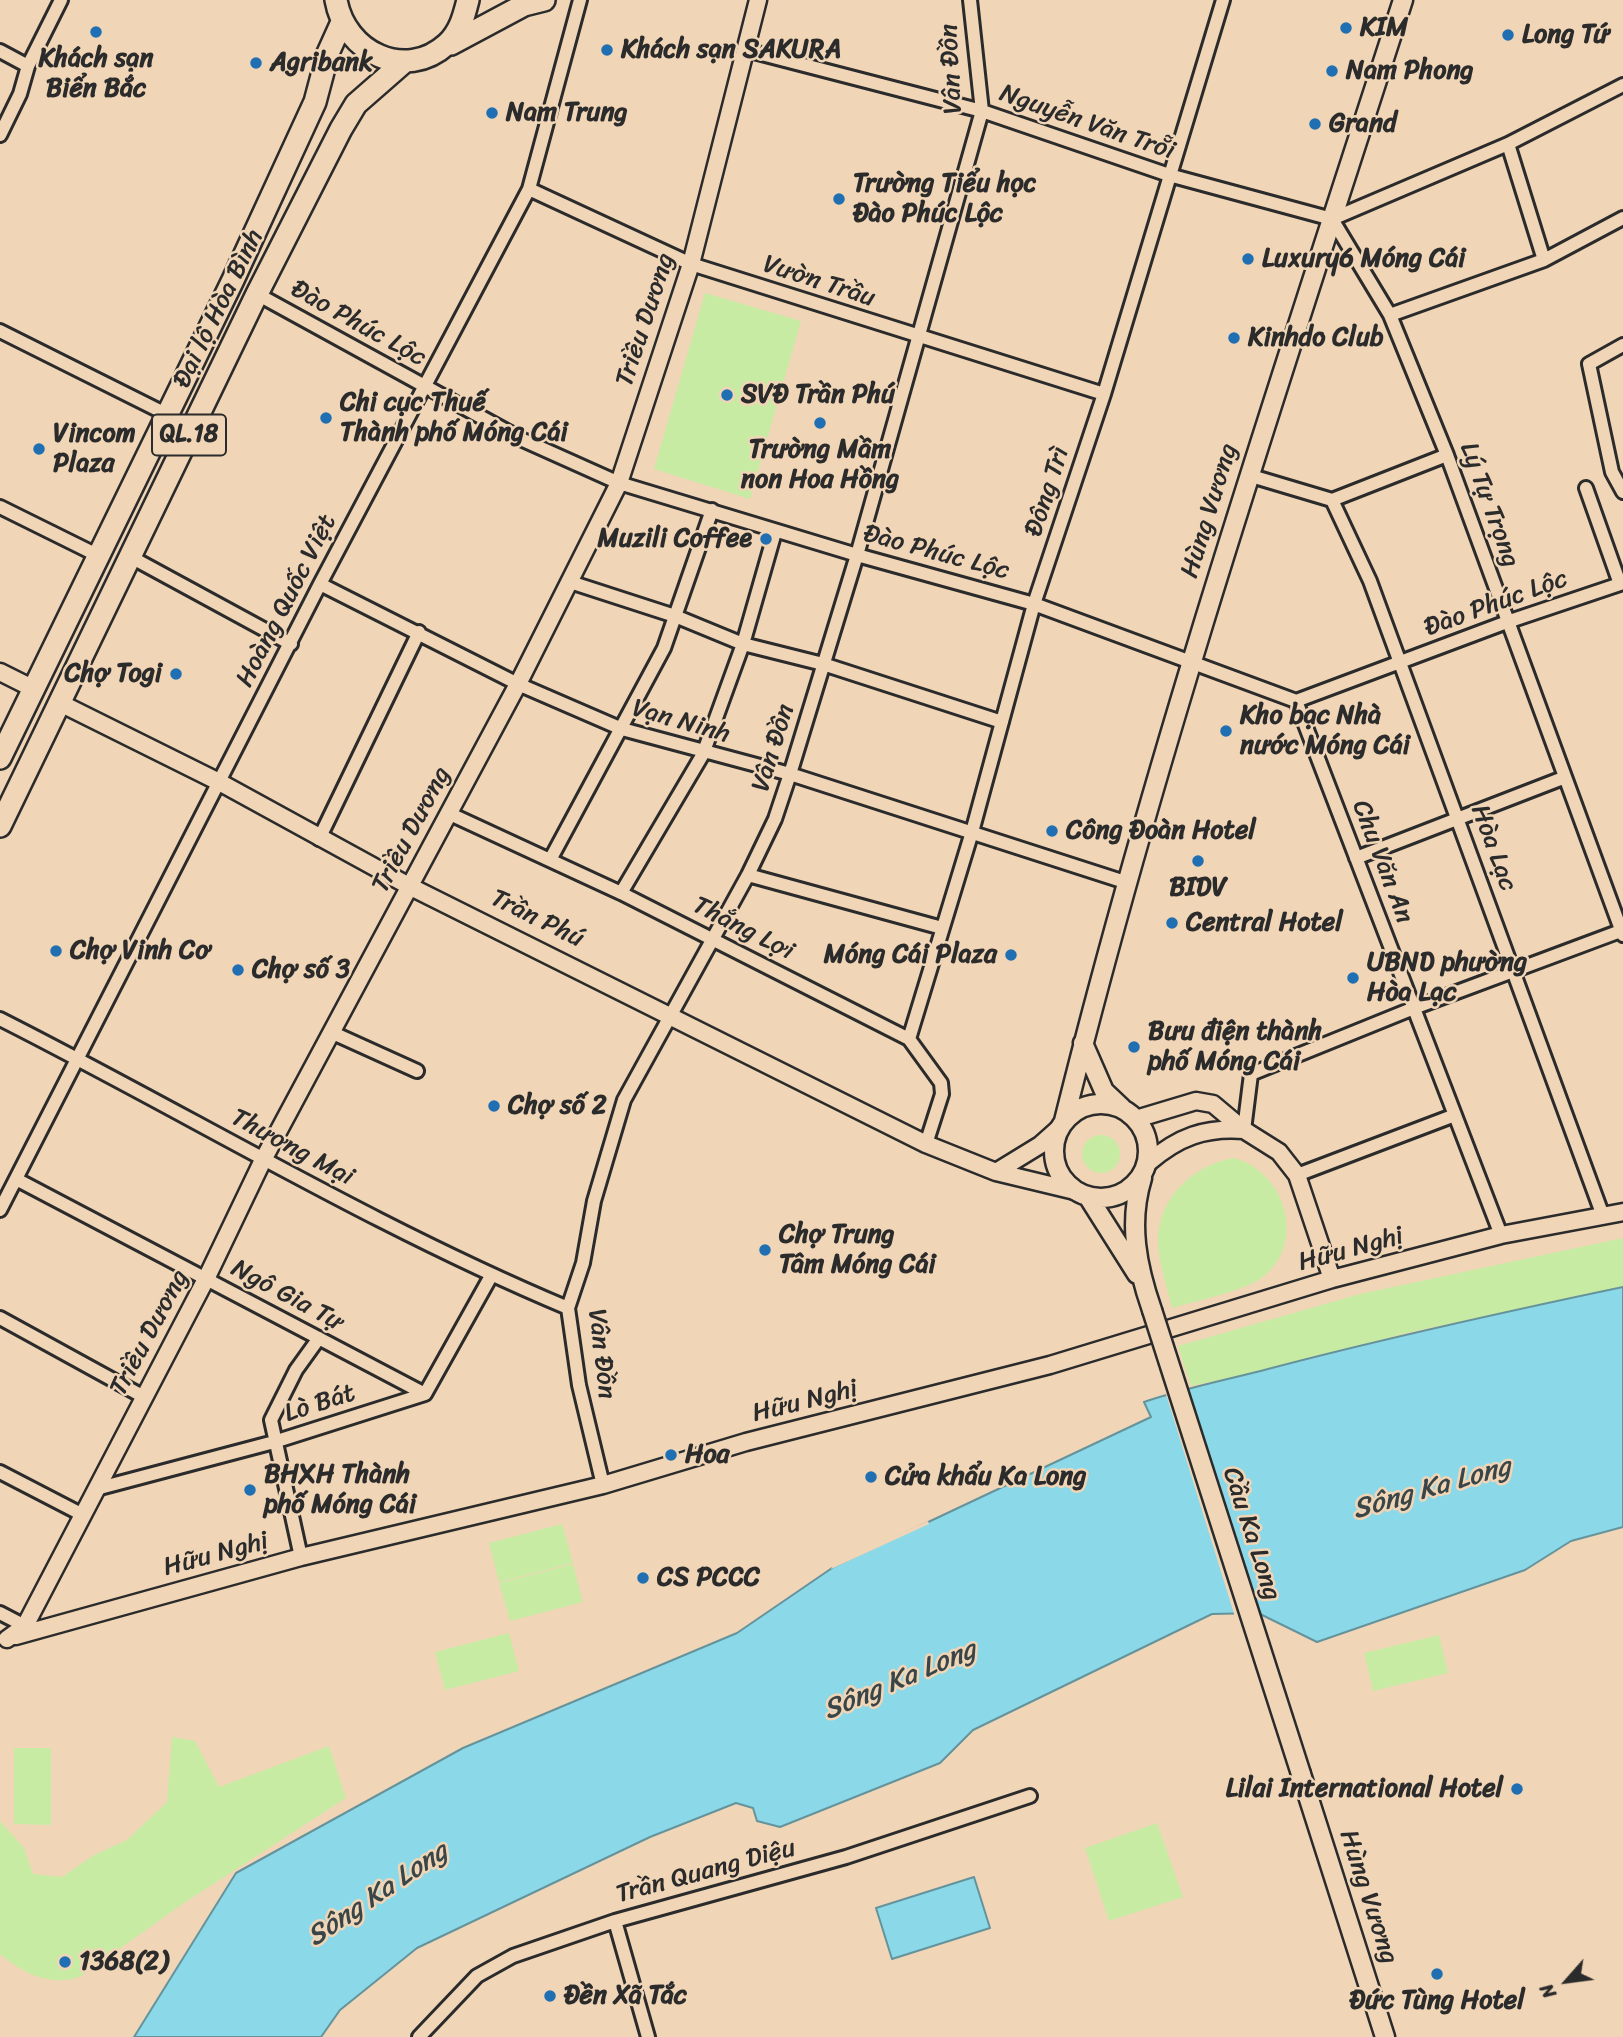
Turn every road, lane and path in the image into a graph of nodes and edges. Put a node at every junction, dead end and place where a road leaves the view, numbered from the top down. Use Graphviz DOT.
graph roads {
  1 [pos="61,0"];
  2 [pos="336,0"];
  3 [pos="468,0"];
  4 [pos="544,0"];
  5 [pos="580,0"];
  6 [pos="758,0"];
  7 [pos="970,0"];
  8 [pos="1223,0"];
  9 [pos="1403,0"];
  10 [pos="342,22"];
  11 [pos="746,50"];
  12 [pos="0,51"];
  13 [pos="428,57"];
  14 [pos="404,62"];
  15 [pos="28,66"];
  16 [pos="1623,85"];
  17 [pos="982,111"];
  18 [pos="0,135"];
  19 [pos="1508,144"];
  20 [pos="1170,175"];
  21 [pos="529,189"];
  22 [pos="1623,218"];
  23 [pos="1332,219"];
  24 [pos="1544,260"];
  25 [pos="691,264"];
  26 [pos="233,280"];
  27 [pos="257,294"];
  28 [pos="1390,315"];
  29 [pos="1,335"];
  30 [pos="918,338"];
  31 [pos="1623,345"];
  32 [pos="423,386"];
  33 [pos="1104,394"];
  34 [pos="168,415"];
  35 [pos="1447,455"];
  36 [pos="1248,475"];
  37 [pos="619,483"];
  38 [pos="1586,488"];
  39 [pos="1623,492"];
  40 [pos="1332,500"];
  41 [pos="0,507"];
  42 [pos="712,510"];
  43 [pos="775,532"];
  44 [pos="857,555"];
  45 [pos="99,556"];
  46 [pos="130,556"];
  47 [pos="570,582"];
  48 [pos="320,584"];
  49 [pos="1034,604"];
  50 [pos="675,616"];
  51 [pos="1507,622"];
  52 [pos="419,632"];
  53 [pos="291,644"];
  54 [pos="743,644"];
  55 [pos="1192,660"];
  56 [pos="823,664"];
  57 [pos="1398,664"];
  58 [pos="0,672"];
  59 [pos="518,684"];
  60 [pos="34,689"];
  61 [pos="1296,701"];
  62 [pos="60,703"];
  63 [pos="1002,722"];
  64 [pos="622,729"];
  65 [pos="704,754"];
  66 [pos="0,758"];
  67 [pos="790,774"];
  68 [pos="1563,778"];
  69 [pos="221,782"];
  70 [pos="448,813"];
  71 [pos="1459,818"];
  72 [pos="0,826"];
  73 [pos="972,832"];
  74 [pos="319,839"];
  75 [pos="1356,858"];
  76 [pos="550,860"];
  77 [pos="748,874"];
  78 [pos="1128,883"];
  79 [pos="409,886"];
  80 [pos="621,893"];
  81 [pos="942,928"];
  82 [pos="1622,932"];
  83 [pos="713,939"];
  84 [pos="1512,972"];
  85 [pos="1414,1008"];
  86 [pos="670,1015"];
  87 [pos="0,1019"];
  88 [pos="333,1033"];
  89 [pos="909,1039"];
  90 [pos="1083,1043"];
  91 [pos="78,1058"];
  92 [pos="417,1071"];
  93 [pos="1129,1114"];
  94 [pos="1455,1115"];
  95 [pos="1061,1125"];
  96 [pos="1244,1130"];
  97 [pos="926,1144"];
  98 [pos="264,1160"];
  99 [pos="1145,1169"];
  100 [pos="996,1172"];
  101 [pos="1297,1175"];
  102 [pos="16,1179"];
  103 [pos="1082,1195"];
  104 [pos="0,1210"];
  105 [pos="1623,1212"];
  106 [pos="1603,1216"];
  107 [pos="1501,1235"];
  108 [pos="491,1276"];
  109 [pos="206,1279"];
  110 [pos="1332,1279"];
  111 [pos="1142,1283"];
  112 [pos="568,1308"];
  113 [pos="0,1318"];
  114 [pos="319,1338"];
  115 [pos="425,1394"];
  116 [pos="144,1397"];
  117 [pos="274,1442"];
  118 [pos="0,1472"];
  119 [pos="603,1485"];
  120 [pos="96,1489"];
  121 [pos="83,1515"];
  122 [pos="301,1558"];
  123 [pos="0,1613"];
  124 [pos="25,1626"];
  125 [pos="3,1640"];
  126 [pos="1301,1774"];
  127 [pos="1030,1796"];
  128 [pos="615,1921"];
  129 [pos="419,2037"];
  130 [pos="648,2037"];
  131 [pos="1385,2037"];
  1 -- 15 [label="street"];
  2 -- 10 [label="highway, QL.18"];
  3 -- 13 [label="highway, QL.18"];
  4 -- 13 [label="highway, QL.18"];
  5 -- 21 [label="street, Hoàng Quốc Việt"];
  6 -- 11 [label="street, Triều Dương"];
  7 -- 17 [label="street, Vân Đồn"];
  8 -- 20 [label="street, Đông Trì"];
  9 -- 23 [label="main road, Hùng Vương"];
  10 -- 14 [label="highway, QL.18"];
  10 -- 26 [label="highway, Đại lộ Hòa Bình / QL.18"];
  11 -- 17 [label="street, Nguyễn Văn Trỗi"];
  11 -- 25 [label="street, Triều Dương"];
  12 -- 15 [label="street"];
  13 -- 14 [label="highway, QL.18"];
  14 -- 27 [label="highway, Đại lộ Hòa Bình / QL.18"];
  15 -- 18 [label="street"];
  16 -- 19 [label="street"];
  17 -- 20 [label="street, Nguyễn Văn Trỗi"];
  17 -- 30 [label="street, Vân Đồn"];
  19 -- 23 [label="street"];
  19 -- 24 [label="street"];
  20 -- 23 [label="street, Nguyễn Văn Trỗi"];
  20 -- 33 [label="street, Đông Trì"];
  21 -- 25 [label="street, Vườn Trầu"];
  21 -- 32 [label="street, Hoàng Quốc Việt"];
  22 -- 24 [label="street"];
  23 -- 28 [label="street, Lý Tự Trọng"];
  23 -- 36 [label="main road, Hùng Vương"];
  24 -- 28 [label="street"];
  25 -- 30 [label="street, Vườn Trầu"];
  25 -- 37 [label="street, Triều Dương"];
  26 -- 27 [label="highway"];
  26 -- 34 [label="highway, Đại lộ Hòa Bình / QL.18"];
  27 -- 32 [label="street, Đào Phúc Lộc"];
  27 -- 46 [label="highway, Đại lộ Hòa Bình / QL.18"];
  28 -- 35 [label="street, Lý Tự Trọng"];
  29 -- 34 [label="street"];
  30 -- 33 [label="street, Vườn Trầu"];
  30 -- 44 [label="street, Vân Đồn"];
  31 -- 39 [label="street"];
  32 -- 37 [label="street, Đào Phúc Lộc"];
  32 -- 48 [label="street, Hoàng Quốc Việt"];
  33 -- 49 [label="street, Đông Trì"];
  34 -- 45 [label="highway, Đại lộ Hòa Bình / QL.18"];
  35 -- 40 [label="street"];
  35 -- 51 [label="street, Lý Tự Trọng"];
  36 -- 40 [label="street"];
  36 -- 55 [label="main road, Hùng Vương"];
  37 -- 42 [label="street, Đào Phúc Lộc"];
  37 -- 47 [label="street, Triều Dương"];
  38 -- 51 [label="street, Đào Phúc Lộc"];
  40 -- 57 [label="street, Hòa Lạc"];
  41 -- 45 [label="street"];
  42 -- 43 [label="street, Đào Phúc Lộc"];
  42 -- 50 [label="street"];
  43 -- 44 [label="street, Đào Phúc Lộc"];
  43 -- 54 [label="street"];
  44 -- 49 [label="street, Đào Phúc Lộc"];
  44 -- 56 [label="street, Vân Đồn"];
  45 -- 60 [label="highway, Đại lộ Hòa Bình / QL.18"];
  46 -- 53 [label="street"];
  46 -- 62 [label="highway, Đại lộ Hòa Bình / QL.18"];
  47 -- 50 [label="street"];
  47 -- 59 [label="street, Triều Dương"];
  48 -- 52 [label="street, Vạn Ninh"];
  48 -- 53 [label="street, Hoàng Quốc Việt"];
  49 -- 55 [label="street, Đào Phúc Lộc"];
  49 -- 63 [label="street, Đông Trì"];
  50 -- 54 [label="street"];
  50 -- 64 [label="street"];
  51 -- 57 [label="street, Đào Phúc Lộc"];
  51 -- 68 [label="street, Lý Tự Trọng"];
  52 -- 59 [label="street, Vạn Ninh"];
  52 -- 74 [label="street"];
  53 -- 69 [label="street, Hoàng Quốc Việt"];
  54 -- 56 [label="street"];
  54 -- 65 [label="street"];
  55 -- 61 [label="street, Đào Phúc Lộc"];
  55 -- 78 [label="main road, Hùng Vương"];
  56 -- 63 [label="street"];
  56 -- 67 [label="street, Vân Đồn"];
  57 -- 61 [label="street, Đào Phúc Lộc"];
  57 -- 71 [label="street, Hòa Lạc"];
  58 -- 60 [label="street"];
  59 -- 64 [label="street, Vạn Ninh"];
  59 -- 70 [label="street, Triều Dương"];
  60 -- 62 [label="highway"];
  60 -- 66 [label="highway, Đại lộ Hòa Bình / QL.18"];
  61 -- 75 [label="street, Chu Văn An"];
  62 -- 69 [label="street, Trần Phú"];
  62 -- 72 [label="highway, Đại lộ Hòa Bình / QL.18"];
  63 -- 73 [label="street, Đông Trì"];
  64 -- 65 [label="street, Vạn Ninh"];
  64 -- 76 [label="street"];
  65 -- 67 [label="street, Vạn Ninh"];
  65 -- 80 [label="street"];
  67 -- 73 [label="street, Vạn Ninh"];
  67 -- 77 [label="street, Vân Đồn"];
  68 -- 71 [label="street"];
  68 -- 82 [label="street, Lý Tự Trọng"];
  69 -- 74 [label="street, Trần Phú"];
  69 -- 91 [label="street, Hoàng Quốc Việt"];
  70 -- 76 [label="street, Thắng Lợi"];
  70 -- 79 [label="street, Triều Dương"];
  71 -- 75 [label="street"];
  71 -- 84 [label="street, Hòa Lạc"];
  73 -- 78 [label="street, Vạn Ninh"];
  73 -- 81 [label="street, Đông Trì"];
  74 -- 79 [label="street, Trần Phú"];
  75 -- 85 [label="street, Chu Văn An"];
  76 -- 80 [label="street, Thắng Lợi"];
  77 -- 81 [label="street"];
  77 -- 83 [label="street, Vân Đồn"];
  78 -- 90 [label="main road, Hùng Vương"];
  79 -- 86 [label="street, Trần Phú"];
  79 -- 88 [label="street, Triều Dương"];
  80 -- 83 [label="street, Thắng Lợi"];
  81 -- 89 [label="street, Đông Trì"];
  82 -- 84 [label="street"];
  83 -- 86 [label="street, Vân Đồn"];
  83 -- 89 [label="street, Thắng Lợi"];
  84 -- 85 [label="street"];
  84 -- 106 [label="street, Hòa Lạc"];
  85 -- 94 [label="street, Chu Văn An"];
  85 -- 96 [label="street"];
  86 -- 97 [label="street, Trần Phú"];
  86 -- 112 [label="street, Vân Đồn"];
  87 -- 91 [label="street, Thương Mại"];
  88 -- 92 [label="street"];
  88 -- 98 [label="street, Triều Dương"];
  89 -- 97 [label="street, Thắng Lợi"];
  90 -- 93 [label="main road"];
  90 -- 95 [label="main road, Hùng Vương"];
  91 -- 98 [label="street, Thương Mại"];
  91 -- 102 [label="street, Hoàng Quốc Việt"];
  93 -- 95 [label="main road"];
  93 -- 96 [label="street"];
  93 -- 99 [label="main road"];
  94 -- 101 [label="street"];
  94 -- 107 [label="street, Chu Văn An"];
  95 -- 100 [label="street"];
  95 -- 103 [label="main road"];
  96 -- 99 [label="street"];
  96 -- 101 [label="street"];
  97 -- 100 [label="street, Trần Phú"];
  98 -- 108 [label="street, Thương Mại"];
  98 -- 109 [label="street, Triều Dương"];
  99 -- 103 [label="main road"];
  99 -- 111 [label="main road"];
  100 -- 103 [label="street, Trần Phú"];
  101 -- 110 [label="street"];
  102 -- 104 [label="street, Hoàng Quốc Việt"];
  102 -- 109 [label="street, Ngô Gia Tự"];
  103 -- 111 [label="main road"];
  105 -- 106 [label="street, Hữu Nghị"];
  106 -- 107 [label="street, Hữu Nghị"];
  107 -- 110 [label="street, Hữu Nghị"];
  108 -- 112 [label="street, Thương Mại"];
  108 -- 115 [label="street"];
  109 -- 114 [label="street, Ngô Gia Tự"];
  109 -- 116 [label="street, Triều Dương"];
  110 -- 119 [label="street, Hữu Nghị"];
  111 -- 126 [label="main road, Cầu Ka Long, bridge"];
  112 -- 119 [label="street, Vân Đồn"];
  113 -- 116 [label="street"];
  114 -- 115 [label="street, Ngô Gia Tự"];
  114 -- 117 [label="street"];
  115 -- 117 [label="street, Lò Bát"];
  116 -- 120 [label="street, Triều Dương"];
  117 -- 120 [label="street, Lò Bát"];
  117 -- 122 [label="street"];
  118 -- 121 [label="street"];
  119 -- 122 [label="street, Hữu Nghị"];
  120 -- 121 [label="street, Triều Dương"];
  121 -- 124 [label="street, Triều Dương"];
  122 -- 125 [label="street, Hữu Nghị"];
  123 -- 124 [label="street"];
  124 -- 125 [label="street, Triều Dương"];
  126 -- 131 [label="main road, Hùng Vương"];
  127 -- 128 [label="street, Trần Quang Diệu"];
  128 -- 129 [label="street, Trần Quang Diệu"];
  128 -- 130 [label="street"];
}
